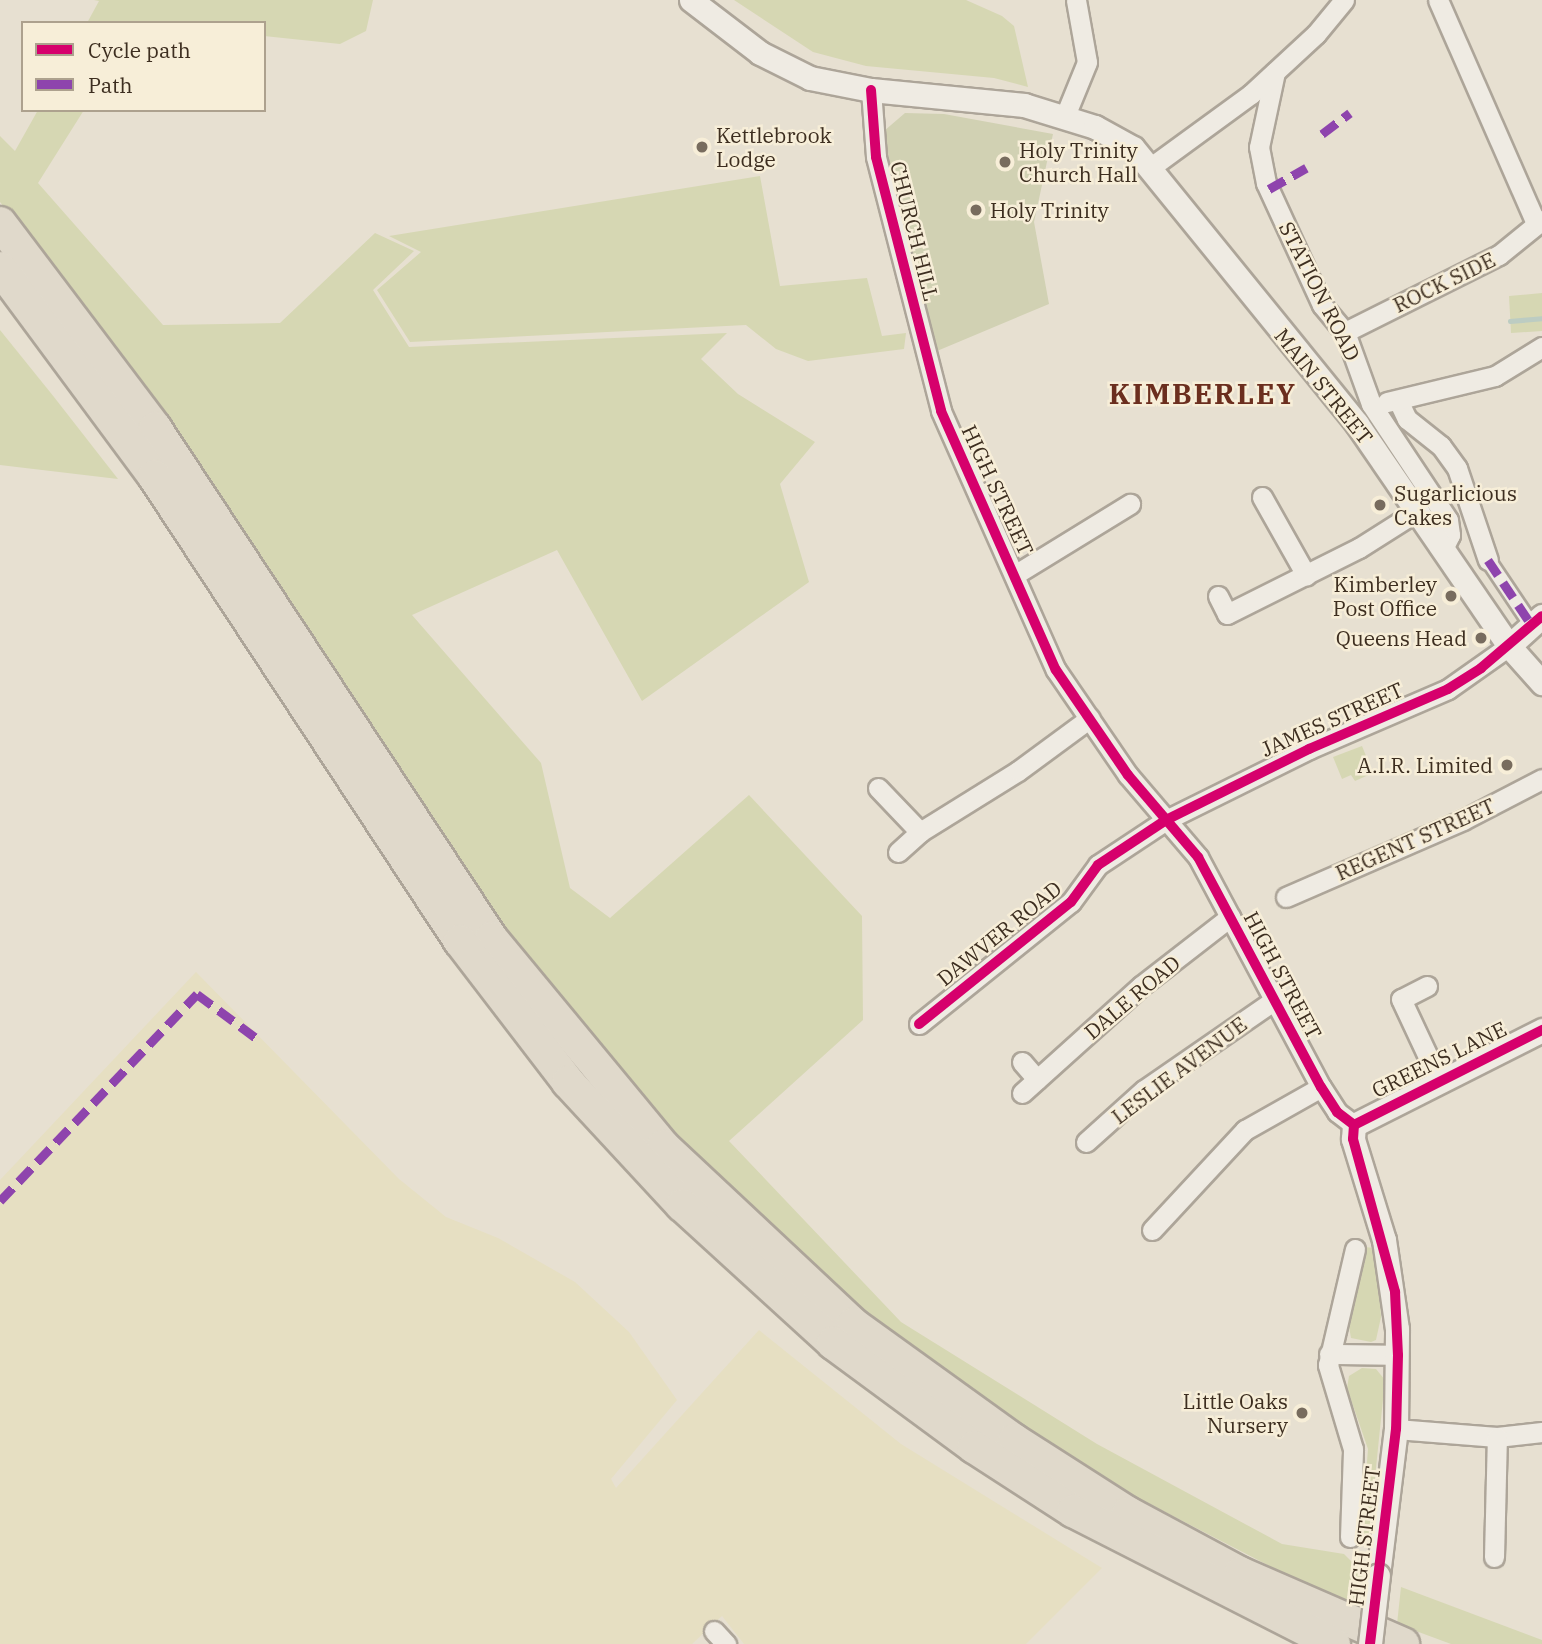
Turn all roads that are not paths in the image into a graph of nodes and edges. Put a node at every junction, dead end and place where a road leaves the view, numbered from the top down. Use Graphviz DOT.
graph roads {
  1 [pos="691,0"];
  2 [pos="1076,0"];
  3 [pos="1343,0"];
  4 [pos="1438,0"];
  5 [pos="1275,72"];
  6 [pos="871,90"];
  7 [pos="1065,116"];
  8 [pos="1151,167"];
  9 [pos="1539,222"];
  10 [pos="0,223"];
  11 [pos="0,268"];
  12 [pos="1345,332"];
  13 [pos="1542,347"];
  14 [pos="932,380"];
  15 [pos="1398,400"];
  16 [pos="1371,404"];
  17 [pos="1262,497"];
  18 [pos="1130,504"];
  19 [pos="1419,510"];
  20 [pos="1444,547"];
  21 [pos="1488,560"];
  22 [pos="1016,573"];
  23 [pos="1306,575"];
  24 [pos="1218,596"];
  25 [pos="1536,620"];
  26 [pos="1508,646"];
  27 [pos="1542,683"];
  28 [pos="1090,718"];
  29 [pos="1542,779"];
  30 [pos="878,788"];
  31 [pos="1166,820"];
  32 [pos="920,832"];
  33 [pos="898,852"];
  34 [pos="1286,897"];
  35 [pos="1230,917"];
  36 [pos="1427,986"];
  37 [pos="1273,1001"];
  38 [pos="919,1024"];
  39 [pos="1542,1030"];
  40 [pos="1022,1062"];
  41 [pos="1037,1079"];
  42 [pos="1439,1080"];
  43 [pos="1321,1087"];
  44 [pos="1022,1093"];
  45 [pos="1354,1125"];
  46 [pos="1086,1142"];
  47 [pos="1152,1230"];
  48 [pos="1355,1250"];
  49 [pos="1329,1354"];
  50 [pos="1398,1355"];
  51 [pos="1396,1429"];
  52 [pos="1542,1432"];
  53 [pos="1497,1437"];
  54 [pos="1350,1537"];
  55 [pos="1494,1557"];
  56 [pos="1334,1644"];
  57 [pos="1370,1644"];
  58 [pos="1403,1644"];
  1 -- 6 [label="street, MAIN STREET"];
  2 -- 7 [label="street"];
  3 -- 5 [label="street"];
  4 -- 9 [label="street"];
  5 -- 8 [label="street"];
  5 -- 12 [label="street, STATION ROAD"];
  6 -- 7 [label="street, MAIN STREET"];
  6 -- 14 [label="street, CHURCH HILL"];
  7 -- 8 [label="street, MAIN STREET"];
  8 -- 19 [label="street, MAIN STREET"];
  9 -- 12 [label="street, ROCK SIDE"];
  10 -- 58 [label="highway"];
  11 -- 56 [label="highway"];
  12 -- 16 [label="street, STATION ROAD"];
  13 -- 15 [label="street"];
  14 -- 22 [label="street, HIGH STREET"];
  15 -- 16 [label="street"];
  15 -- 21 [label="street"];
  16 -- 20 [label="street, STATION ROAD"];
  17 -- 23 [label="street"];
  18 -- 22 [label="street"];
  19 -- 20 [label="street, MAIN STREET"];
  19 -- 23 [label="street"];
  20 -- 26 [label="street, MAIN STREET"];
  21 -- 25 [label="street"];
  22 -- 28 [label="street, HIGH STREET"];
  23 -- 24 [label="street"];
  25 -- 26 [label="street"];
  26 -- 27 [label="street, MAIN STREET"];
  26 -- 31 [label="street, JAMES STREET"];
  28 -- 31 [label="street, HIGH STREET"];
  28 -- 32 [label="street"];
  29 -- 34 [label="street, REGENT STREET"];
  30 -- 32 [label="street"];
  31 -- 35 [label="street, HIGH STREET"];
  31 -- 38 [label="street, DAWVER ROAD"];
  32 -- 33 [label="street"];
  35 -- 37 [label="street, HIGH STREET"];
  35 -- 41 [label="street, DALE ROAD"];
  36 -- 42 [label="street"];
  37 -- 43 [label="street, HIGH STREET"];
  37 -- 46 [label="street, LESLIE AVENUE"];
  39 -- 42 [label="street, GREENS LANE"];
  40 -- 41 [label="street"];
  41 -- 44 [label="street, DALE ROAD"];
  42 -- 45 [label="street, GREENS LANE"];
  43 -- 45 [label="street, HIGH STREET"];
  43 -- 47 [label="street"];
  45 -- 50 [label="street, HIGH STREET"];
  48 -- 49 [label="street, HIGH STREET"];
  49 -- 50 [label="street"];
  49 -- 54 [label="street, HIGH STREET"];
  50 -- 51 [label="street, HIGH STREET"];
  51 -- 53 [label="street"];
  51 -- 57 [label="street, HIGH STREET, bridge"];
  52 -- 53 [label="street"];
  53 -- 55 [label="street"];
}
